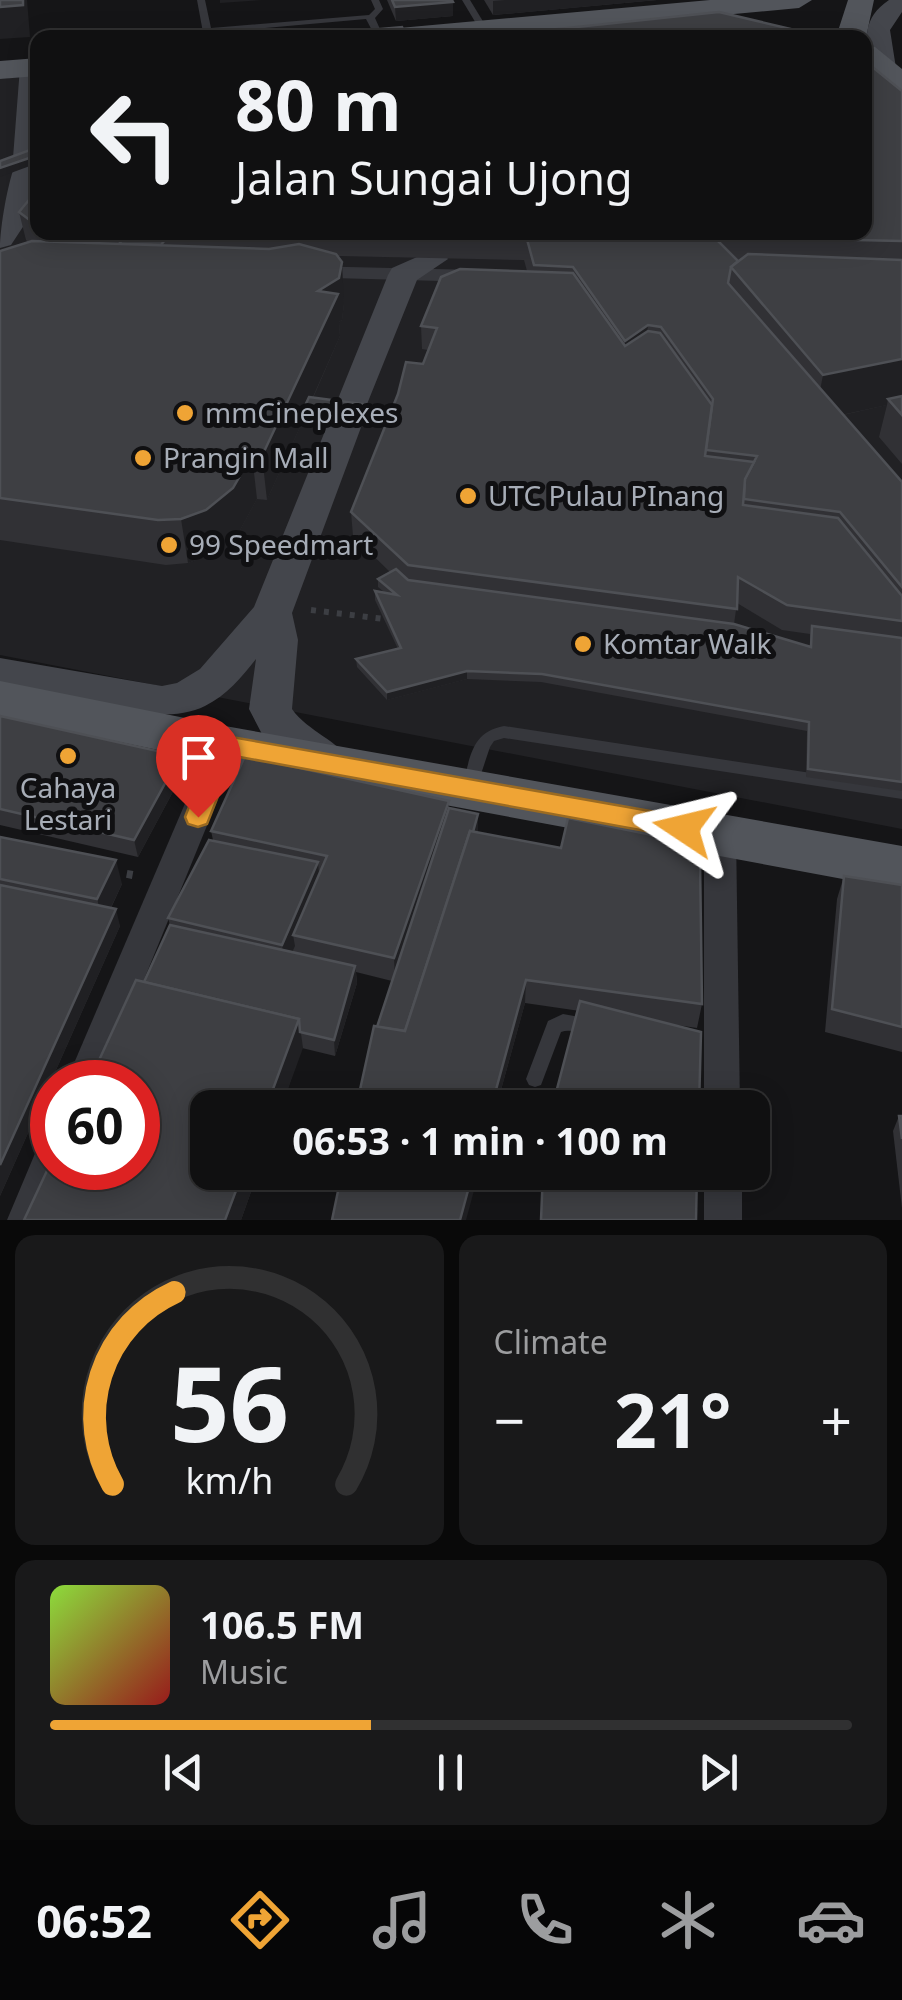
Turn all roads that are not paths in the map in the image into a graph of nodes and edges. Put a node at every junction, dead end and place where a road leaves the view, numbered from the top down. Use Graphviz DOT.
graph roads {
  1 [pos="201,0"];
  2 [pos="375,0"];
  3 [pos="466,0"];
  4 [pos="861,0"];
  5 [pos="752,2"];
  6 [pos="902,2"];
  7 [pos="698,8"];
  8 [pos="798,13"];
  9 [pos="207,30"];
  10 [pos="374,30"];
  11 [pos="494,30"];
  12 [pos="538,30"];
  13 [pos="853,30"];
  14 [pos="30,67"];
  15 [pos="879,67"];
  16 [pos="0,70"];
  17 [pos="30,127"];
  18 [pos="0,240"];
  19 [pos="433,258"];
  20 [pos="398,266"];
  21 [pos="276,271"];
  22 [pos="491,277"];
  23 [pos="273,609"];
  24 [pos="0,672"];
  25 [pos="0,698"];
  26 [pos="226,745"];
  27 [pos="330,764"];
  28 [pos="470,791"];
  29 [pos="902,793"];
  30 [pos="720,834"];
  31 [pos="902,868"];
  32 [pos="610,1031"];
  33 [pos="93,1060"];
  34 [pos="535,1079"];
  35 [pos="718,1090"];
  36 [pos="38,1190"];
  37 [pos="723,1190"];
  38 [pos="26,1220"];
  39 [pos="724,1220"];
  1 -- 9 [label="lane"];
  2 -- 10 [label="lane"];
  3 -- 11 [label="lane"];
  4 -- 13 [label="main road"];
  5 -- 7 [label="main road"];
  5 -- 8 [label="main road"];
  6 -- 15 [label="street"];
  7 -- 8 [label="main road"];
  7 -- 12 [label="main road"];
  14 -- 16 [label="main road"];
  17 -- 18 [label="street"];
  19 -- 20 [label="street"];
  20 -- 21 [label="street"];
  20 -- 22 [label="street"];
  20 -- 23 [label="street"];
  23 -- 24 [label="street"];
  23 -- 27 [label="street"];
  25 -- 26 [label="main road"];
  26 -- 27 [label="main road"];
  26 -- 33 [label="street"];
  27 -- 28 [label="main road"];
  28 -- 29 [label="lane"];
  28 -- 30 [label="main road"];
  30 -- 31 [label="main road"];
  30 -- 35 [label="street"];
  32 -- 34 [label="lane"];
  36 -- 38 [label="street"];
  37 -- 39 [label="street"];
}
